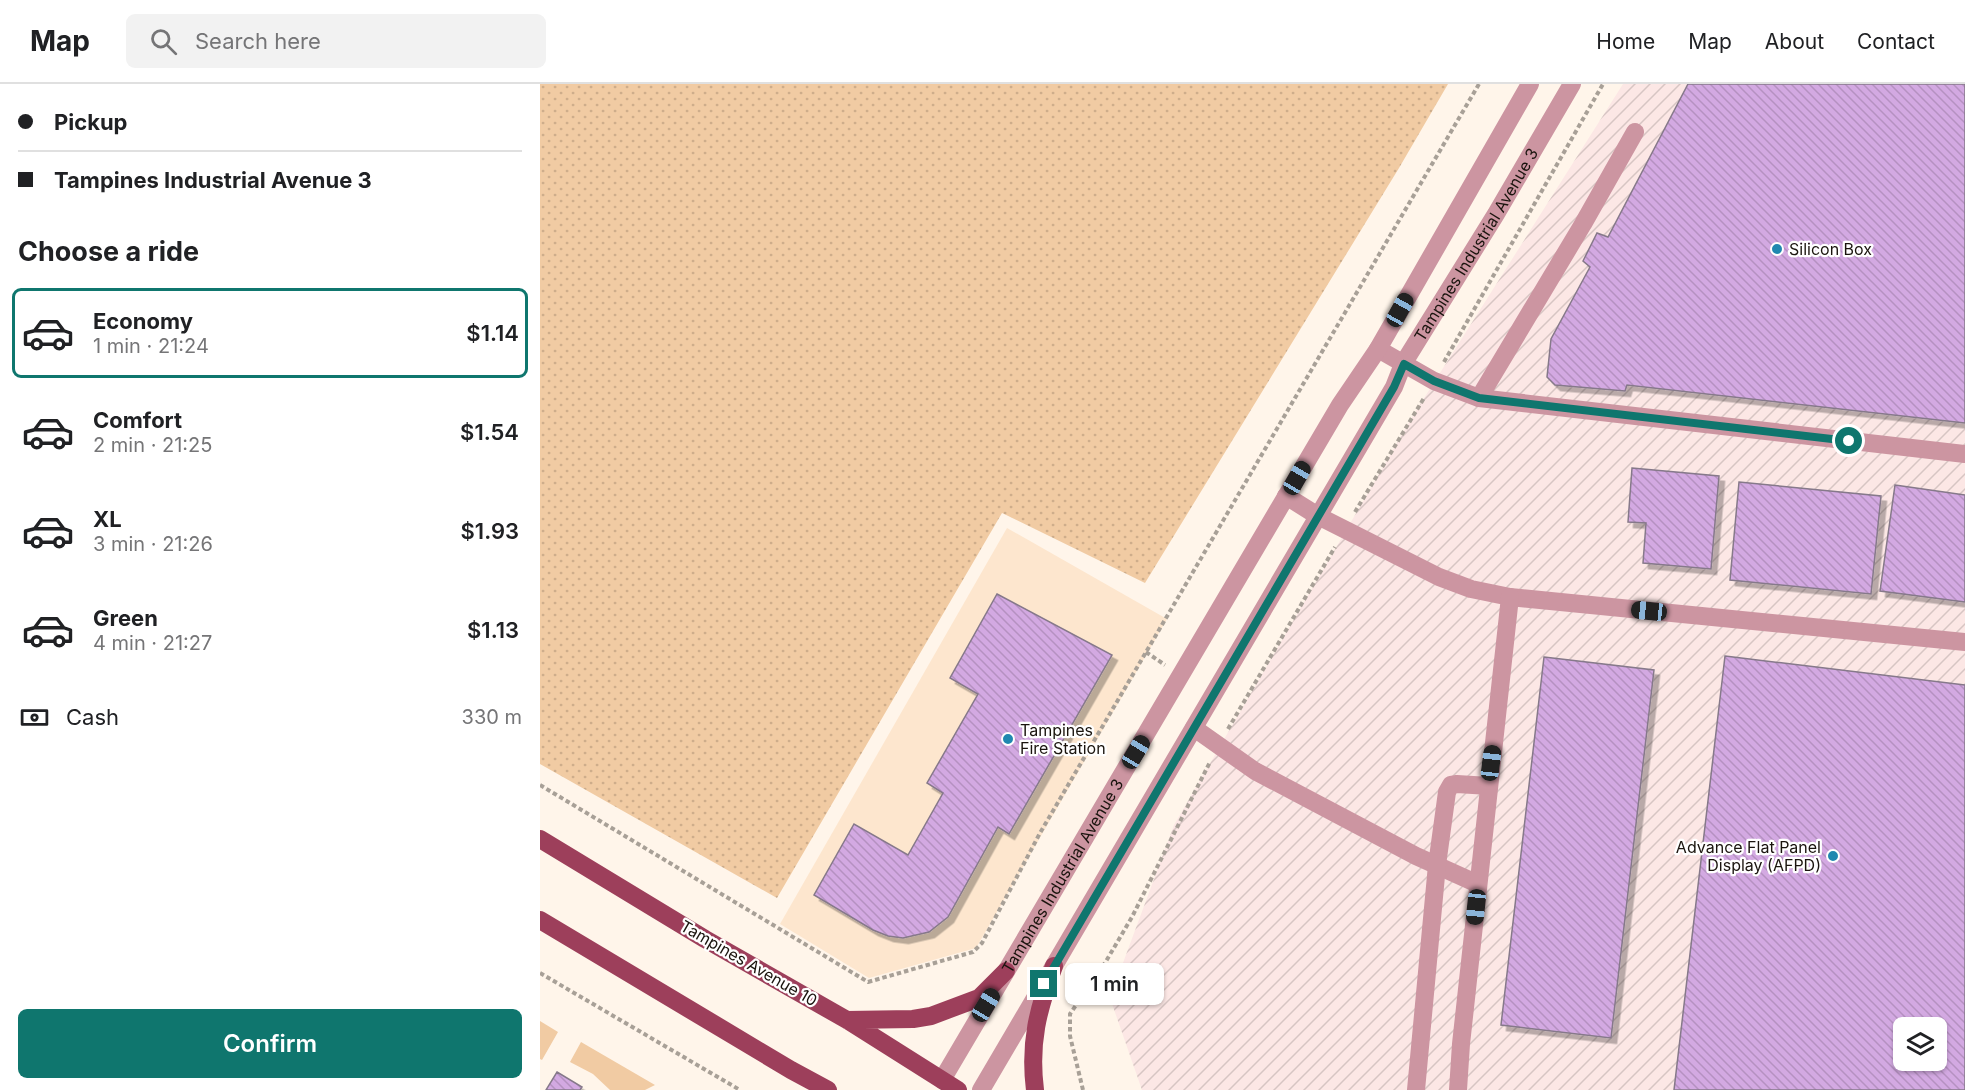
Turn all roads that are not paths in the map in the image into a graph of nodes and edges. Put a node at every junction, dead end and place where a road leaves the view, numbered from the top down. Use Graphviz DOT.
graph roads {
  1 [pos="1530,84"];
  2 [pos="1572,84"];
  3 [pos="1635,132"];
  4 [pos="1378,349"];
  5 [pos="1404,364"];
  6 [pos="1479,398"];
  7 [pos="1965,454"];
  8 [pos="1286,496"];
  9 [pos="1318,516"];
  10 [pos="1510,597"];
  11 [pos="1965,642"];
  12 [pos="1194,728"];
  13 [pos="1489,786"];
  14 [pos="540,839"];
  15 [pos="1437,865"];
  16 [pos="1478,884"];
  17 [pos="540,920"];
  18 [pos="1054,966"];
  19 [pos="1006,971"];
  20 [pos="847,1020"];
  21 [pos="791,1070"];
  22 [pos="939,1085"];
  23 [pos="807,1090"];
  24 [pos="828,1090"];
  25 [pos="958,1090"];
  26 [pos="981,1090"];
  27 [pos="1035,1090"];
  28 [pos="1416,1090"];
  29 [pos="1458,1090"];
  1 -- 4 [label="street, Tampines Industrial Avenue 3"];
  2 -- 5 [label="street, Tampines Industrial Avenue 3"];
  3 -- 6 [label="street"];
  4 -- 5 [label="street"];
  4 -- 8 [label="street, Tampines Industrial Avenue 3"];
  5 -- 6 [label="street"];
  5 -- 9 [label="street, Tampines Industrial Avenue 3"];
  6 -- 7 [label="street"];
  8 -- 9 [label="street"];
  8 -- 19 [label="street, Tampines Industrial Avenue 3"];
  9 -- 10 [label="street"];
  9 -- 12 [label="street, Tampines Industrial Avenue 3"];
  10 -- 11 [label="street"];
  10 -- 13 [label="street"];
  12 -- 15 [label="street"];
  12 -- 18 [label="street, Tampines Industrial Avenue 3"];
  13 -- 15 [label="street"];
  13 -- 16 [label="street"];
  14 -- 20 [label="main road, Tampines Avenue 10"];
  15 -- 16 [label="street"];
  15 -- 28 [label="street"];
  16 -- 29 [label="street"];
  17 -- 21 [label="main road"];
  18 -- 26 [label="street, Tampines Industrial Avenue 3"];
  18 -- 27 [label="main road"];
  19 -- 20 [label="main road"];
  19 -- 22 [label="street, Tampines Industrial Avenue 3"];
  20 -- 22 [label="main road, Tampines Avenue 10"];
  21 -- 23 [label="main road"];
  21 -- 24 [label="main road"];
  22 -- 25 [label="main road, Tampines Avenue 10"];
}
